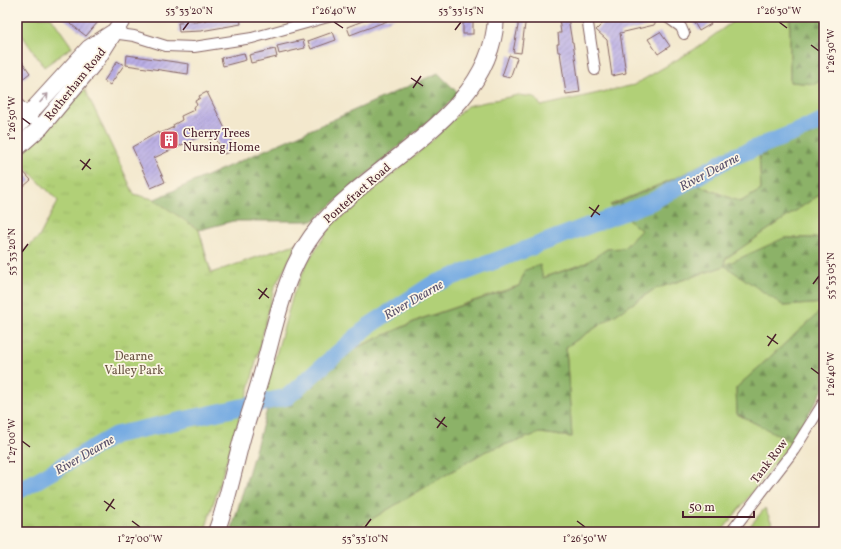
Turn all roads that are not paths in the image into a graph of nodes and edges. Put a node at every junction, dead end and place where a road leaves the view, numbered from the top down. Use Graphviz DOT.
graph roads {
  1 [pos="124,17"];
  2 [pos="328,17"];
  3 [pos="496,17"];
  4 [pos="587,17"];
  5 [pos="667,17"];
  6 [pos="112,33"];
  7 [pos="684,34"];
  8 [pos="595,70"];
  9 [pos="17,103"];
  10 [pos="22,121"];
  11 [pos="40,127"];
  12 [pos="17,148"];
  13 [pos="824,402"];
  14 [pos="216,532"];
  15 [pos="730,532"];
  1 -- 6 [label="main road, Rotherham Road"];
  2 -- 6 [label="street"];
  3 -- 14 [label="main road, Pontefract Road"];
  4 -- 8 [label="street"];
  5 -- 7 [label="street"];
  10 -- 6 [label="main road, Rotherham Road, one-way"];
  6 -- 11 [label="main road, Rotherham Road"];
  9 -- 10 [label="street"];
  10 -- 11 [label="street"];
  11 -- 12 [label="main road, Rotherham Road"];
  13 -- 15 [label="street, Tank Row"];
}
